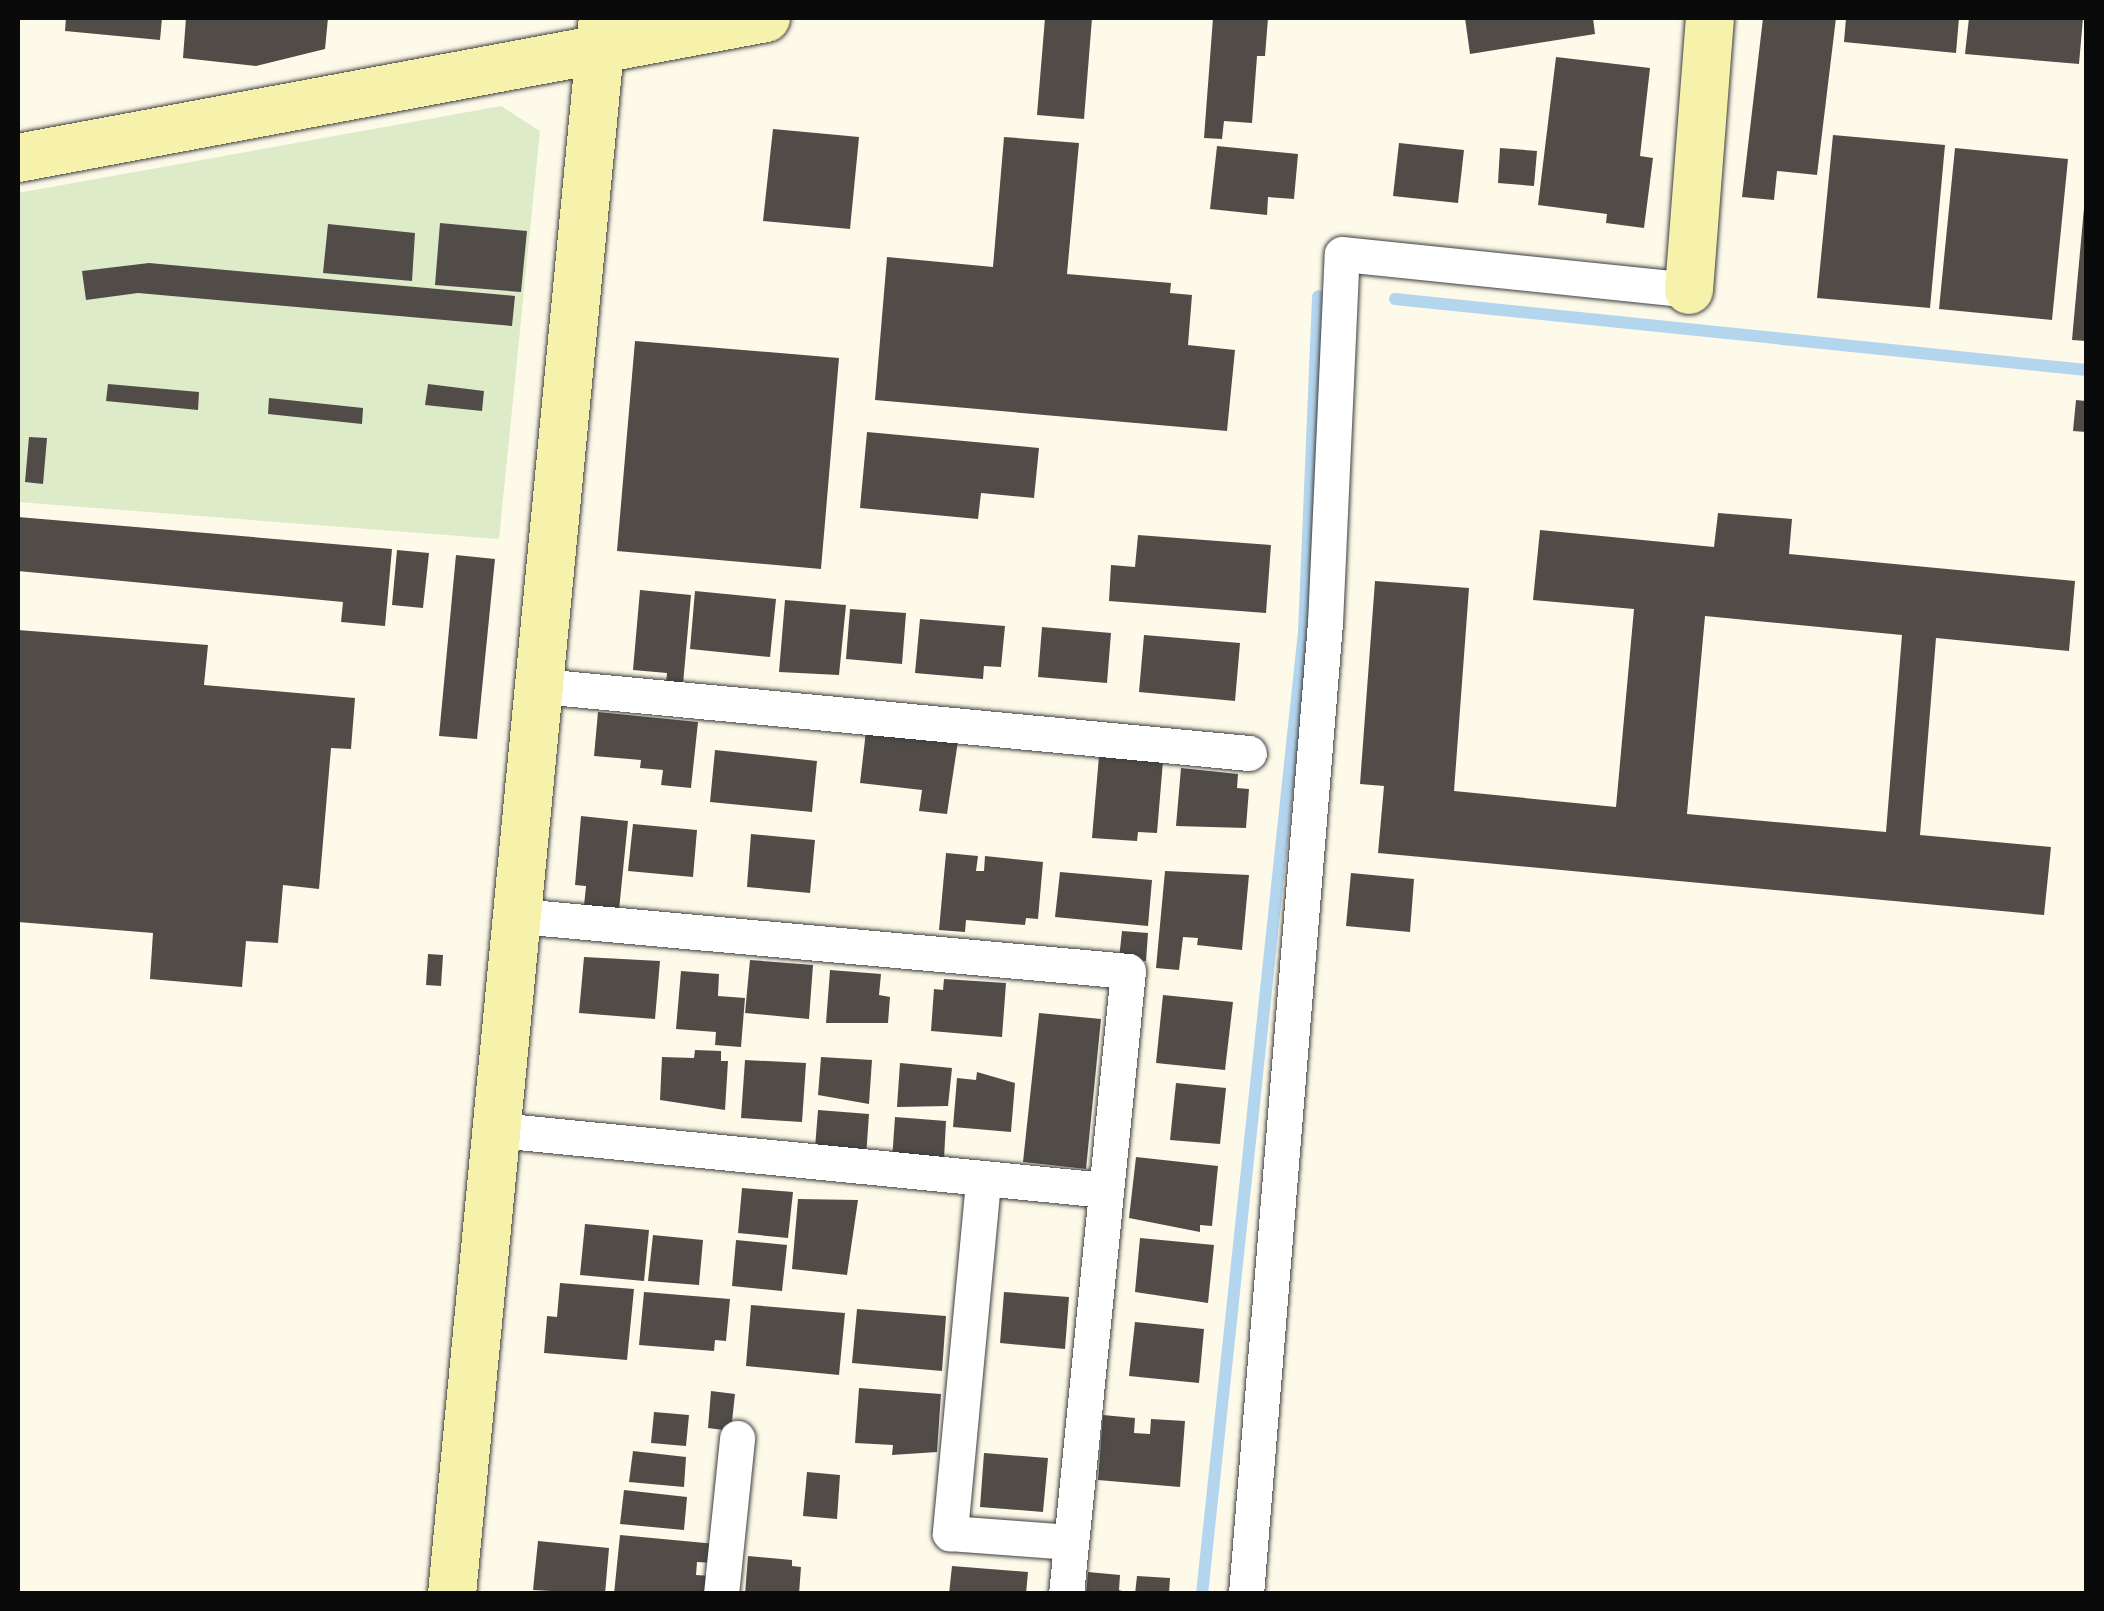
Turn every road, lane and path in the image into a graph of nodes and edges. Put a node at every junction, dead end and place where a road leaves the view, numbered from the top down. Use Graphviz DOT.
graph roads {
  1 [pos="766,18"];
  2 [pos="1710,18"];
  3 [pos="602,32"];
  4 [pos="18,158"];
  5 [pos="1689,290"];
  6 [pos="541,686"];
  7 [pos="1250,753"];
  8 [pos="519,916"];
  9 [pos="498,1130"];
  10 [pos="983,1182"];
  11 [pos="1104,1190"];
  12 [pos="737,1438"];
  13 [pos="1070,1542"];
  14 [pos="452,1594"];
  15 [pos="720,1594"];
  16 [pos="1066,1594"];
  17 [pos="1246,1594"];
  1 -- 3 [label="street"];
  2 -- 5 [label="street"];
  3 -- 4 [label="street"];
  3 -- 6 [label="street"];
  5 -- 17 [label="street"];
  6 -- 7 [label="street"];
  6 -- 8 [label="street"];
  8 -- 9 [label="street"];
  8 -- 11 [label="street"];
  9 -- 10 [label="street"];
  9 -- 14 [label="street"];
  10 -- 11 [label="street"];
  10 -- 13 [label="street"];
  11 -- 13 [label="street"];
  12 -- 15 [label="street"];
  13 -- 16 [label="street"];
}
